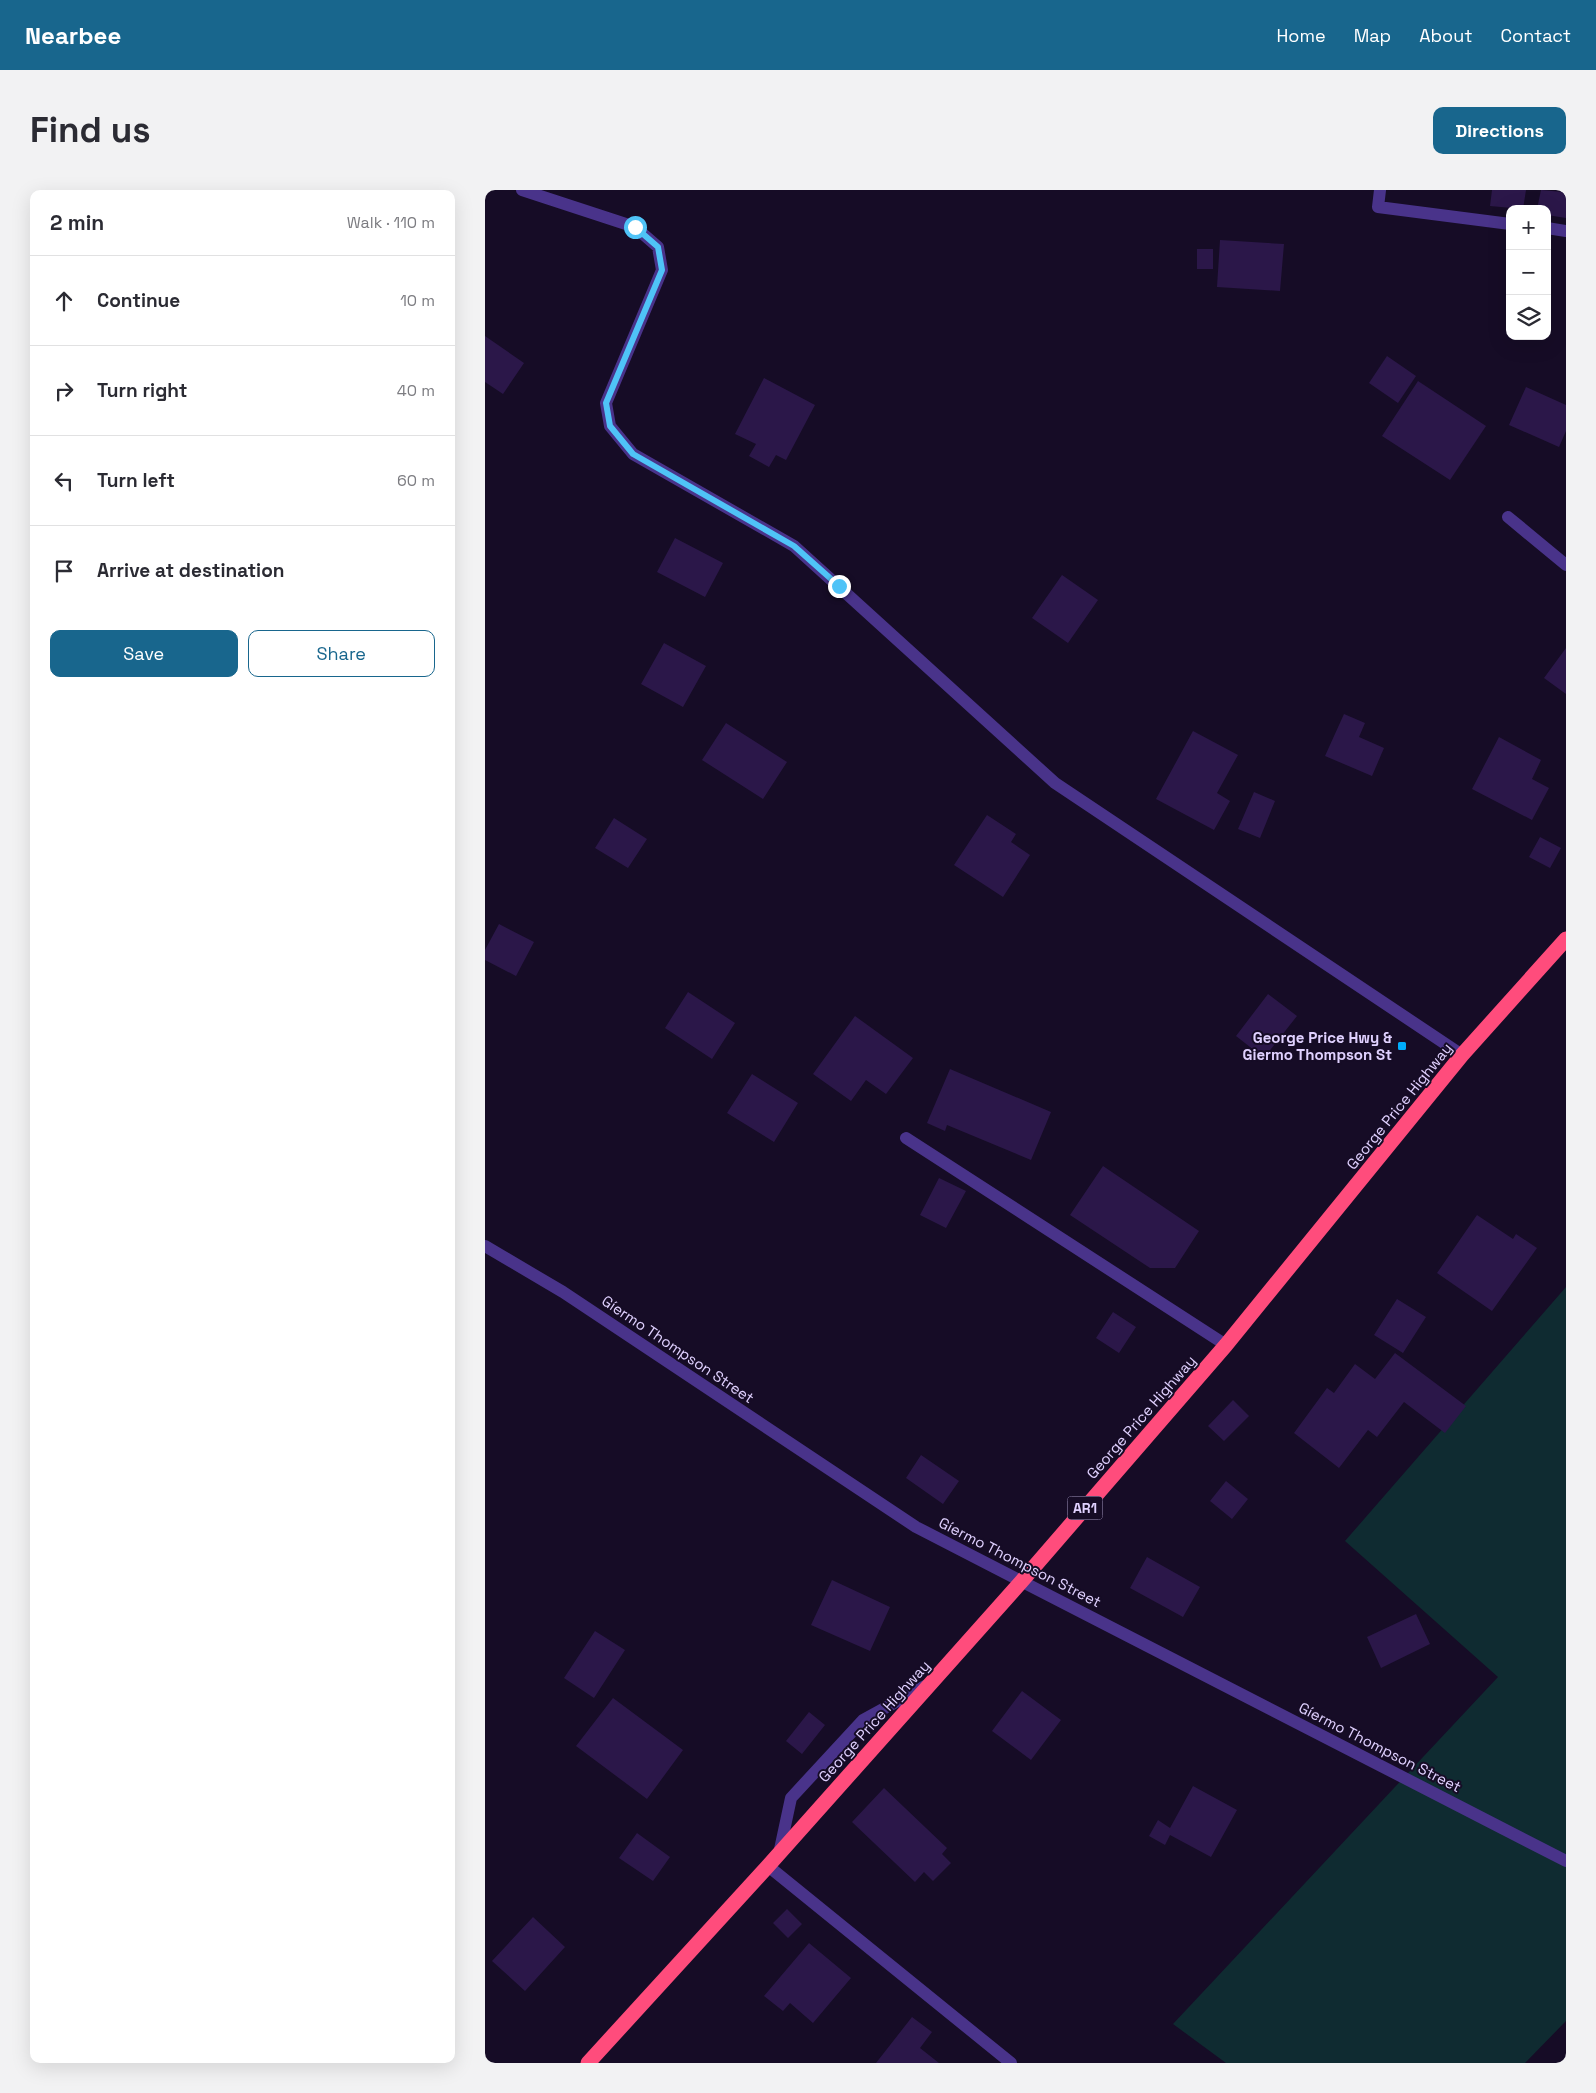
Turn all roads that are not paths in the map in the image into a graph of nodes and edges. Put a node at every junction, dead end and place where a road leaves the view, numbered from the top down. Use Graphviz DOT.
graph roads {
  1 [pos="522,190"];
  2 [pos="1380,190"];
  3 [pos="1506,223"];
  4 [pos="1551,229"];
  5 [pos="1566,231"];
  6 [pos="1508,516"];
  7 [pos="1566,565"];
  8 [pos="1566,939"];
  9 [pos="1462,1055"];
  10 [pos="905,1138"];
  11 [pos="485,1246"];
  12 [pos="1226,1345"];
  13 [pos="1021,1582"];
  14 [pos="932,1682"];
  15 [pos="779,1854"];
  16 [pos="1566,1861"];
  17 [pos="768,1866"];
  18 [pos="588,2063"];
  19 [pos="1011,2063"];
  1 -- 9 [label="street"];
  2 -- 3 [label="street"];
  4 -- 5 [label="street"];
  6 -- 7 [label="street"];
  8 -- 9 [label="highway, George Price Highway / AR1"];
  9 -- 12 [label="highway, George Price Highway / AR1"];
  10 -- 12 [label="street"];
  11 -- 13 [label="street, Gíermo Thompson Street"];
  12 -- 13 [label="highway, George Price Highway / AR1"];
  13 -- 14 [label="highway, George Price Highway / AR1"];
  13 -- 16 [label="street, Gíermo Thompson Street"];
  14 -- 15 [label="highway, George Price Highway / AR1"];
  14 -- 15 [label="street"];
  15 -- 17 [label="highway, George Price Highway / AR1"];
  17 -- 18 [label="highway, George Price Highway / AR1"];
  17 -- 19 [label="street"];
}
